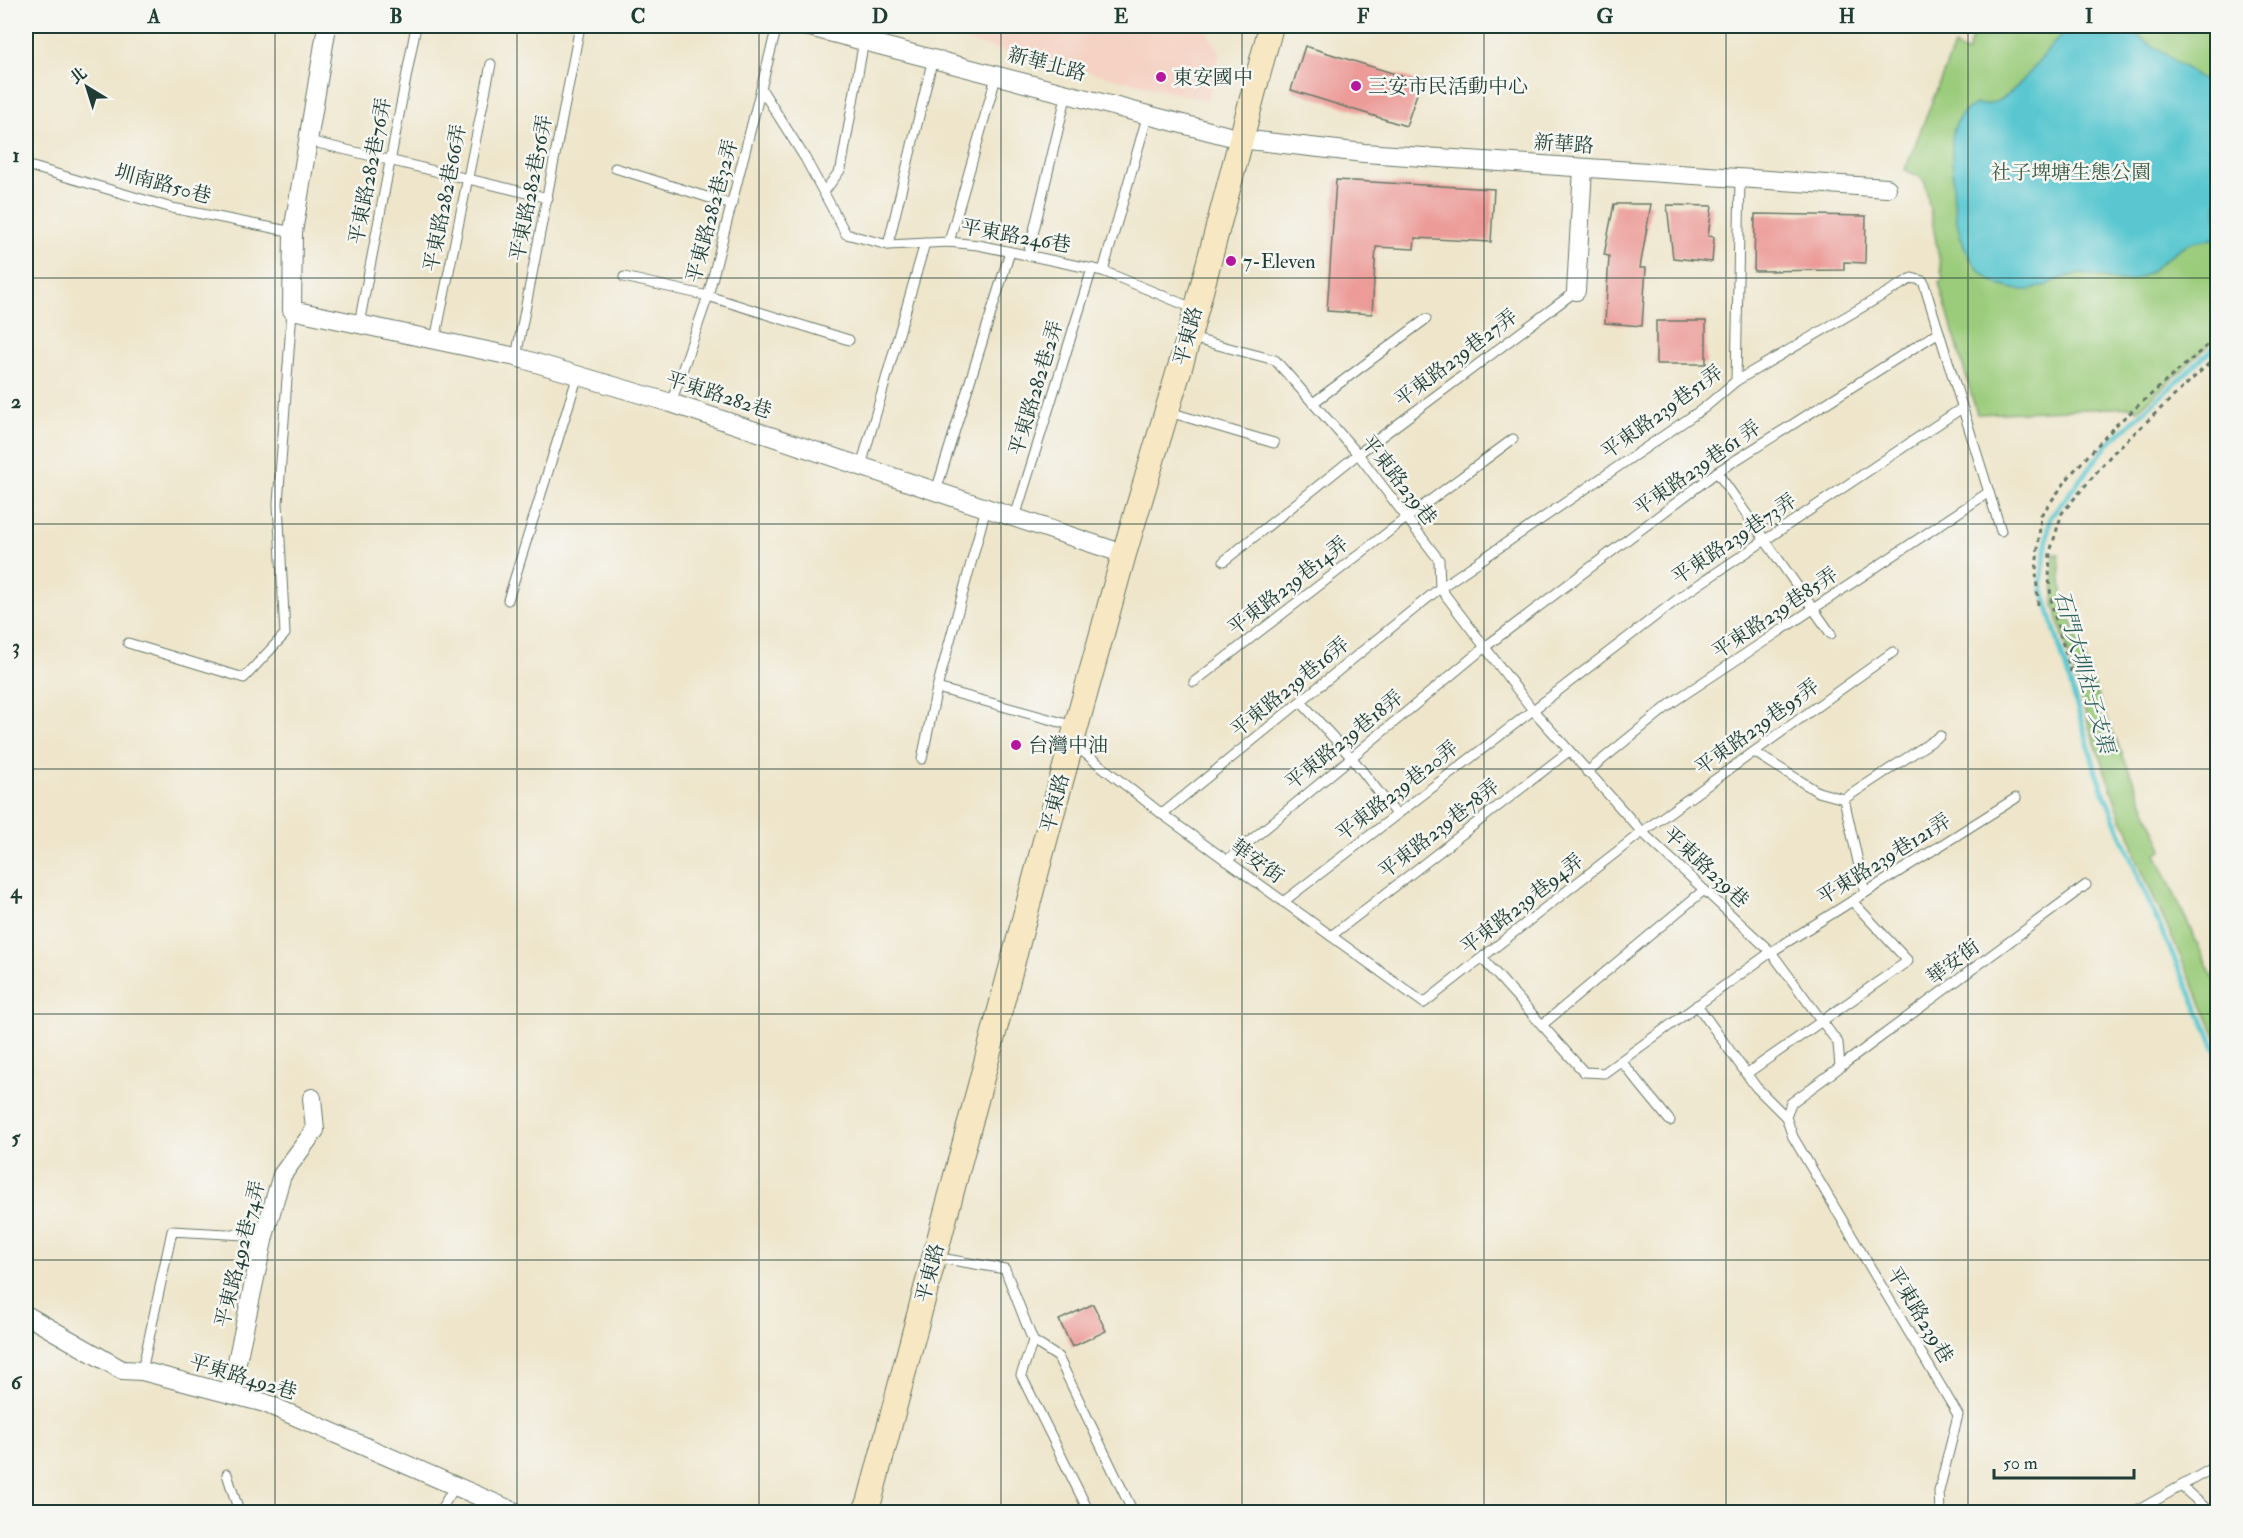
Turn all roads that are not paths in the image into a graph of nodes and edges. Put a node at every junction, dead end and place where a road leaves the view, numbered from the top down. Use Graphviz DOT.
graph roads {
  1 [pos="327,26"];
  2 [pos="416,26"];
  3 [pos="580,26"];
  4 [pos="777,26"];
  5 [pos="806,26"];
  6 [pos="1272,26"];
  7 [pos="864,40"];
  8 [pos="933,58"];
  9 [pos="491,64"];
  10 [pos="997,74"];
  11 [pos="762,90"];
  12 [pos="1067,93"];
  13 [pos="1148,114"];
  14 [pos="1240,139"];
  15 [pos="309,141"];
  16 [pos="390,161"];
  17 [pos="26,165"];
  18 [pos="615,168"];
  19 [pos="1583,168"];
  20 [pos="466,179"];
  21 [pos="1740,179"];
  22 [pos="1887,188"];
  23 [pos="824,192"];
  24 [pos="548,198"];
  25 [pos="732,205"];
  26 [pos="293,232"];
  27 [pos="949,242"];
  28 [pos="925,243"];
  29 [pos="888,245"];
  30 [pos="1010,252"];
  31 [pos="1028,255"];
  32 [pos="1092,268"];
  33 [pos="1103,271"];
  34 [pos="624,277"];
  35 [pos="1576,291"];
  36 [pos="708,296"];
  37 [pos="1195,309"];
  38 [pos="292,310"];
  39 [pos="1426,319"];
  40 [pos="359,324"];
  41 [pos="1939,332"];
  42 [pos="1189,338"];
  43 [pos="435,340"];
  44 [pos="849,340"];
  45 [pos="516,357"];
  46 [pos="578,375"];
  47 [pos="1736,381"];
  48 [pos="671,402"];
  49 [pos="1313,404"];
  50 [pos="1962,408"];
  51 [pos="1167,411"];
  52 [pos="1513,439"];
  53 [pos="1274,444"];
  54 [pos="1358,454"];
  55 [pos="861,466"];
  56 [pos="1717,471"];
  57 [pos="936,491"];
  58 [pos="1989,492"];
  59 [pos="986,508"];
  60 [pos="1015,517"];
  61 [pos="1405,519"];
  62 [pos="2001,531"];
  63 [pos="1764,541"];
  64 [pos="1124,554"];
  65 [pos="1224,561"];
  66 [pos="1440,588"];
  67 [pos="508,600"];
  68 [pos="1813,609"];
  69 [pos="1831,634"];
  70 [pos="128,642"];
  71 [pos="1485,647"];
  72 [pos="1893,652"];
  73 [pos="1194,682"];
  74 [pos="937,688"];
  75 [pos="1301,702"];
  76 [pos="1532,709"];
  77 [pos="1074,735"];
  78 [pos="1940,736"];
  79 [pos="1569,751"];
  80 [pos="1754,752"];
  81 [pos="1352,758"];
  82 [pos="922,759"];
  83 [pos="1587,772"];
  84 [pos="2016,798"];
  85 [pos="1844,799"];
  86 [pos="1162,814"];
  87 [pos="1396,814"];
  88 [pos="1642,832"];
  89 [pos="1226,861"];
  90 [pos="2086,885"];
  91 [pos="1704,890"];
  92 [pos="1865,892"];
  93 [pos="1852,901"];
  94 [pos="1283,902"];
  95 [pos="1331,936"];
  96 [pos="1771,952"];
  97 [pos="1482,958"];
  98 [pos="1424,1003"];
  99 [pos="1697,1005"];
  100 [pos="1822,1021"];
  101 [pos="1542,1025"];
  102 [pos="1621,1061"];
  103 [pos="1840,1067"];
  104 [pos="1746,1074"];
  105 [pos="312,1098"];
  106 [pos="1786,1117"];
  107 [pos="1670,1121"];
  108 [pos="264,1236"];
  109 [pos="934,1257"];
  110 [pos="26,1315"];
  111 [pos="1034,1341"];
  112 [pos="142,1371"];
  113 [pos="230,1394"];
  114 [pos="2217,1465"];
  115 [pos="227,1474"];
  116 [pos="2181,1486"];
  117 [pos="455,1487"];
  118 [pos="239,1512"];
  119 [pos="439,1512"];
  120 [pos="515,1512"];
  121 [pos="864,1512"];
  122 [pos="1089,1512"];
  123 [pos="1133,1512"];
  124 [pos="1940,1512"];
  125 [pos="2135,1512"];
  126 [pos="2210,1512"];
  1 -- 15 [label="street"];
  2 -- 16 [label="lane, 平東路282巷76弄"];
  3 -- 24 [label="lane, 平東路282巷56弄"];
  4 -- 11 [label="lane, 平東路282巷32弄"];
  5 -- 7 [label="street, 新華北路"];
  6 -- 14 [label="street, 平東路"];
  7 -- 8 [label="street, 新華北路"];
  7 -- 23 [label="lane"];
  8 -- 10 [label="street, 新華北路"];
  8 -- 29 [label="lane"];
  9 -- 20 [label="lane, 平東路282巷66弄"];
  10 -- 12 [label="street, 新華北路"];
  10 -- 27 [label="lane"];
  11 -- 23 [label="lane, 平東路246巷"];
  11 -- 25 [label="lane, 平東路282巷32弄"];
  12 -- 13 [label="street, 新華北路"];
  12 -- 31 [label="lane"];
  13 -- 14 [label="street, 新華北路"];
  13 -- 33 [label="lane"];
  14 -- 19 [label="street, 新華路"];
  14 -- 37 [label="street, 平東路"];
  15 -- 16 [label="lane"];
  15 -- 26 [label="street"];
  16 -- 20 [label="lane"];
  16 -- 40 [label="lane, 平東路282巷76弄"];
  17 -- 26 [label="lane, 圳南路50巷"];
  18 -- 25 [label="lane"];
  19 -- 21 [label="street, 新華路"];
  19 -- 35 [label="street"];
  20 -- 24 [label="lane"];
  20 -- 43 [label="lane, 平東路282巷66弄"];
  21 -- 22 [label="street, 新華路"];
  21 -- 47 [label="lane"];
  23 -- 29 [label="lane, 平東路246巷"];
  24 -- 45 [label="lane, 平東路282巷56弄"];
  25 -- 36 [label="lane, 平東路282巷32弄"];
  26 -- 38 [label="street"];
  27 -- 28 [label="lane, 平東路246巷"];
  27 -- 30 [label="lane, 平東路246巷"];
  28 -- 29 [label="lane, 平東路246巷"];
  28 -- 55 [label="lane"];
  30 -- 31 [label="lane, 平東路246巷"];
  30 -- 57 [label="lane"];
  31 -- 32 [label="lane, 平東路246巷"];
  32 -- 33 [label="lane, 平東路246巷"];
  32 -- 60 [label="lane, 平東路282巷2弄"];
  33 -- 37 [label="lane, 平東路246巷"];
  34 -- 36 [label="lane"];
  35 -- 54 [label="lane, 平東路239巷27弄"];
  36 -- 44 [label="lane"];
  36 -- 48 [label="lane, 平東路282巷32弄"];
  37 -- 42 [label="street, 平東路"];
  38 -- 40 [label="street, 平東路282巷"];
  38 -- 70 [label="lane"];
  39 -- 49 [label="lane"];
  40 -- 43 [label="street, 平東路282巷"];
  41 -- 47 [label="lane, 平東路239巷51弄"];
  41 -- 50 [label="lane"];
  41 -- 56 [label="lane, 平東路239巷61 弄"];
  42 -- 49 [label="lane, 平東路239巷"];
  42 -- 51 [label="street, 平東路"];
  43 -- 45 [label="street, 平東路282巷"];
  45 -- 46 [label="street, 平東路282巷"];
  46 -- 48 [label="street, 平東路282巷"];
  46 -- 67 [label="lane"];
  47 -- 66 [label="lane, 平東路239巷51弄"];
  48 -- 55 [label="street, 平東路282巷"];
  49 -- 54 [label="lane, 平東路239巷"];
  50 -- 58 [label="lane"];
  50 -- 63 [label="lane, 平東路239巷73弄"];
  51 -- 53 [label="lane"];
  51 -- 64 [label="street, 平東路"];
  52 -- 61 [label="lane, 平東路239巷14弄"];
  54 -- 61 [label="lane, 平東路239巷"];
  54 -- 65 [label="lane, 平東路239巷27弄"];
  55 -- 57 [label="street, 平東路282巷"];
  56 -- 63 [label="lane"];
  56 -- 71 [label="lane, 平東路239巷61 弄"];
  57 -- 59 [label="street, 平東路282巷"];
  58 -- 62 [label="lane"];
  58 -- 68 [label="lane, 平東路239巷85弄"];
  59 -- 60 [label="street, 平東路282巷"];
  59 -- 74 [label="lane"];
  60 -- 64 [label="street, 平東路282巷"];
  61 -- 66 [label="lane, 平東路239巷"];
  61 -- 73 [label="lane, 平東路239巷14弄"];
  63 -- 68 [label="lane"];
  63 -- 76 [label="lane, 平東路239巷73弄"];
  64 -- 77 [label="street, 平東路"];
  66 -- 71 [label="lane, 平東路239巷"];
  66 -- 75 [label="lane, 平東路239巷16弄"];
  68 -- 69 [label="lane"];
  68 -- 83 [label="lane, 平東路239巷85弄"];
  71 -- 76 [label="lane, 平東路239巷"];
  71 -- 81 [label="lane, 平東路239巷18弄"];
  72 -- 80 [label="lane, 平東路239巷95弄"];
  74 -- 77 [label="lane"];
  74 -- 82 [label="lane"];
  75 -- 81 [label="lane"];
  75 -- 86 [label="lane, 平東路239巷16弄"];
  76 -- 79 [label="lane, 平東路239巷"];
  76 -- 87 [label="lane, 平東路239巷20弄"];
  77 -- 86 [label="lane, 華安街"];
  77 -- 109 [label="street, 平東路"];
  78 -- 85 [label="lane"];
  79 -- 83 [label="lane, 平東路239巷"];
  79 -- 95 [label="lane, 平東路239巷78弄"];
  80 -- 85 [label="lane"];
  80 -- 88 [label="lane, 平東路239巷95弄"];
  81 -- 87 [label="lane"];
  81 -- 89 [label="lane, 平東路239巷18弄"];
  83 -- 88 [label="lane, 平東路239巷"];
  84 -- 92 [label="lane, 平東路239巷121弄"];
  85 -- 92 [label="lane"];
  86 -- 89 [label="lane, 華安街"];
  87 -- 94 [label="lane, 平東路239巷20弄"];
  88 -- 91 [label="lane, 平東路239巷"];
  88 -- 97 [label="lane, 平東路239巷94弄"];
  89 -- 94 [label="lane, 華安街"];
  90 -- 103 [label="lane, 華安街"];
  91 -- 96 [label="lane, 平東路239巷"];
  91 -- 101 [label="lane"];
  92 -- 93 [label="lane, 平東路239巷121弄"];
  93 -- 96 [label="lane, 平東路239巷121弄"];
  93 -- 100 [label="lane"];
  94 -- 95 [label="lane, 華安街"];
  95 -- 98 [label="lane, 華安街"];
  96 -- 99 [label="lane, 平東路239巷121弄"];
  96 -- 100 [label="lane, 平東路239巷"];
  97 -- 98 [label="lane, 平東路239巷94弄"];
  97 -- 101 [label="lane"];
  99 -- 102 [label="lane, 平東路239巷121弄"];
  99 -- 104 [label="lane"];
  100 -- 103 [label="lane, 平東路239巷"];
  100 -- 104 [label="lane"];
  101 -- 102 [label="lane, 平東路239巷121弄"];
  102 -- 107 [label="lane"];
  103 -- 106 [label="lane"];
  104 -- 106 [label="lane"];
  105 -- 108 [label="street, 平東路492巷74弄"];
  106 -- 124 [label="lane, 平東路239巷"];
  108 -- 112 [label="lane"];
  108 -- 113 [label="street, 平東路492巷74弄"];
  109 -- 111 [label="lane"];
  109 -- 121 [label="street, 平東路"];
  110 -- 112 [label="street, 平東路492巷"];
  111 -- 122 [label="lane"];
  111 -- 123 [label="lane"];
  112 -- 113 [label="street, 平東路492巷"];
  113 -- 117 [label="street, 平東路492巷"];
  114 -- 116 [label="lane"];
  115 -- 118 [label="lane"];
  116 -- 125 [label="lane"];
  116 -- 126 [label="lane"];
  117 -- 119 [label="lane"];
  117 -- 120 [label="street, 平東路492巷"];
}
